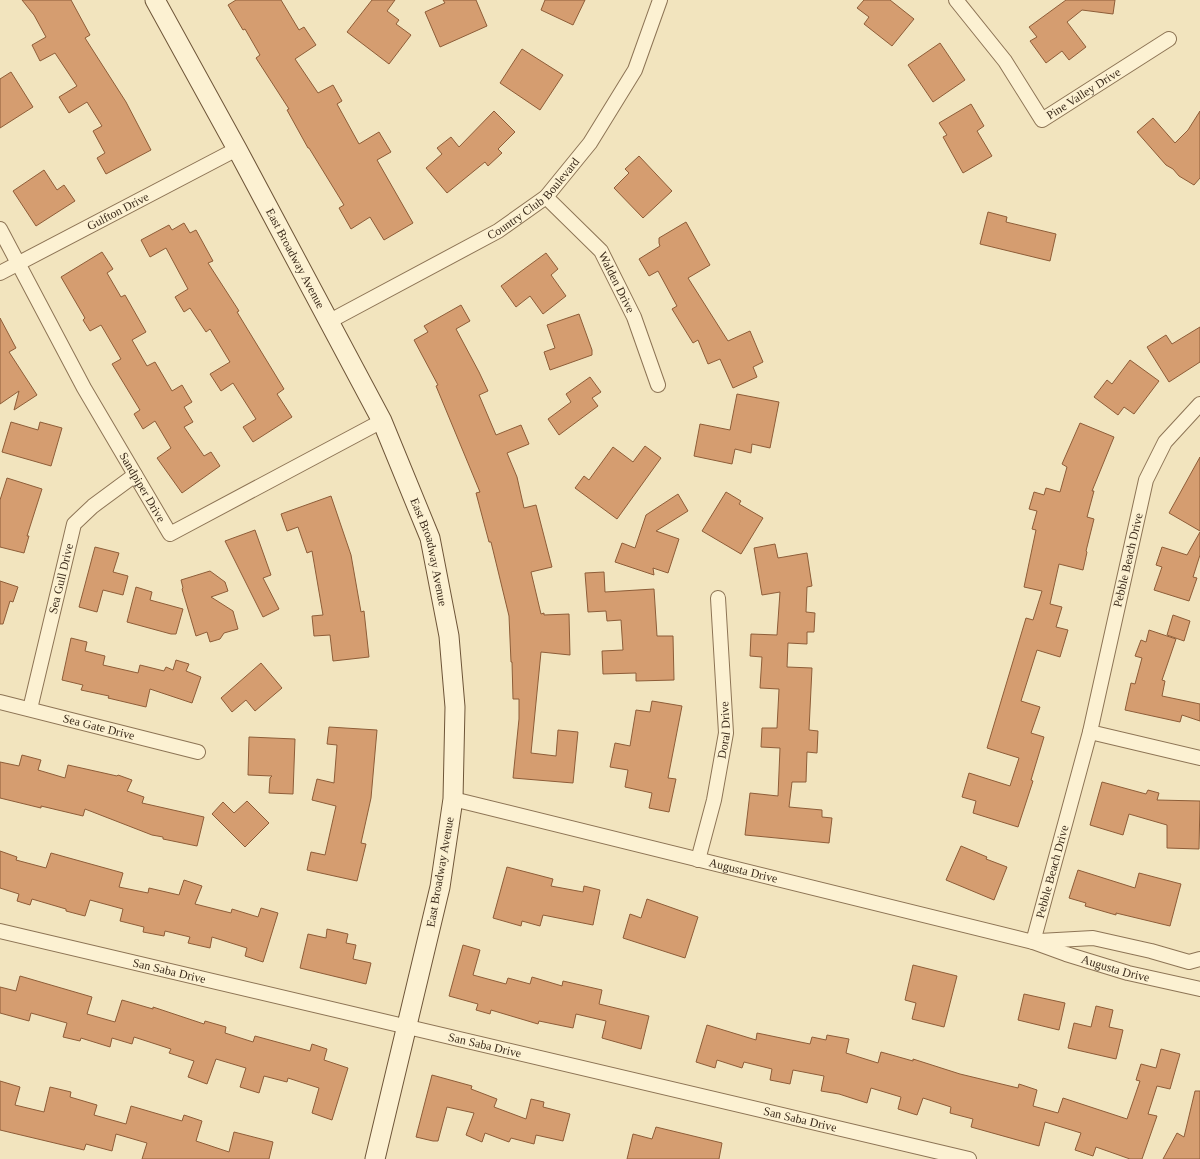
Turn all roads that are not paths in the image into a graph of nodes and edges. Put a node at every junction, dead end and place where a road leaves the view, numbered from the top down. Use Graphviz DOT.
graph roads {
  1 [pos="155,0"];
  2 [pos="660,0"];
  3 [pos="956,0"];
  4 [pos="1169,39"];
  5 [pos="237,149"];
  6 [pos="546,198"];
  7 [pos="0,229"];
  8 [pos="18,263"];
  9 [pos="0,273"];
  10 [pos="328,322"];
  11 [pos="658,385"];
  12 [pos="1200,404"];
  13 [pos="382,421"];
  14 [pos="135,475"];
  15 [pos="718,598"];
  16 [pos="0,702"];
  17 [pos="30,709"];
  18 [pos="1090,732"];
  19 [pos="198,752"];
  20 [pos="1200,758"];
  21 [pos="453,799"];
  22 [pos="698,860"];
  23 [pos="0,931"];
  24 [pos="1033,942"];
  25 [pos="1200,959"];
  26 [pos="1200,989"];
  27 [pos="407,1028"];
  28 [pos="375,1159"];
  29 [pos="969,1159"];
  1 -- 5 [label="street, East Broadway Avenue"];
  2 -- 6 [label="street, Country Club Boulevard"];
  3 -- 4 [label="street, Pine Valley Drive"];
  5 -- 8 [label="street, Gulfton Drive"];
  5 -- 10 [label="street, East Broadway Avenue"];
  6 -- 10 [label="street, Country Club Boulevard"];
  6 -- 11 [label="street, Walden Drive"];
  7 -- 8 [label="street, Sandpiper Drive"];
  8 -- 9 [label="street, Gulfton Drive"];
  8 -- 14 [label="street, Sandpiper Drive"];
  10 -- 13 [label="street, East Broadway Avenue"];
  12 -- 18 [label="street, Pebble Beach Drive"];
  13 -- 14 [label="street, Sandpiper Drive"];
  13 -- 21 [label="street, East Broadway Avenue"];
  14 -- 17 [label="street, Sea Gull Drive"];
  15 -- 22 [label="street, Doral Drive"];
  16 -- 17 [label="street, Sea Gate Drive"];
  17 -- 19 [label="street, Sea Gate Drive"];
  18 -- 20 [label="street"];
  18 -- 24 [label="street, Pebble Beach Drive"];
  21 -- 22 [label="street, Augusta Drive"];
  21 -- 27 [label="street, East Broadway Avenue"];
  22 -- 24 [label="street, Augusta Drive"];
  23 -- 27 [label="street, San Saba Drive"];
  24 -- 25 [label="street, Augusta Drive"];
  24 -- 26 [label="street, Augusta Drive"];
  27 -- 28 [label="street, East Broadway Avenue"];
  27 -- 29 [label="street, San Saba Drive"];
}
